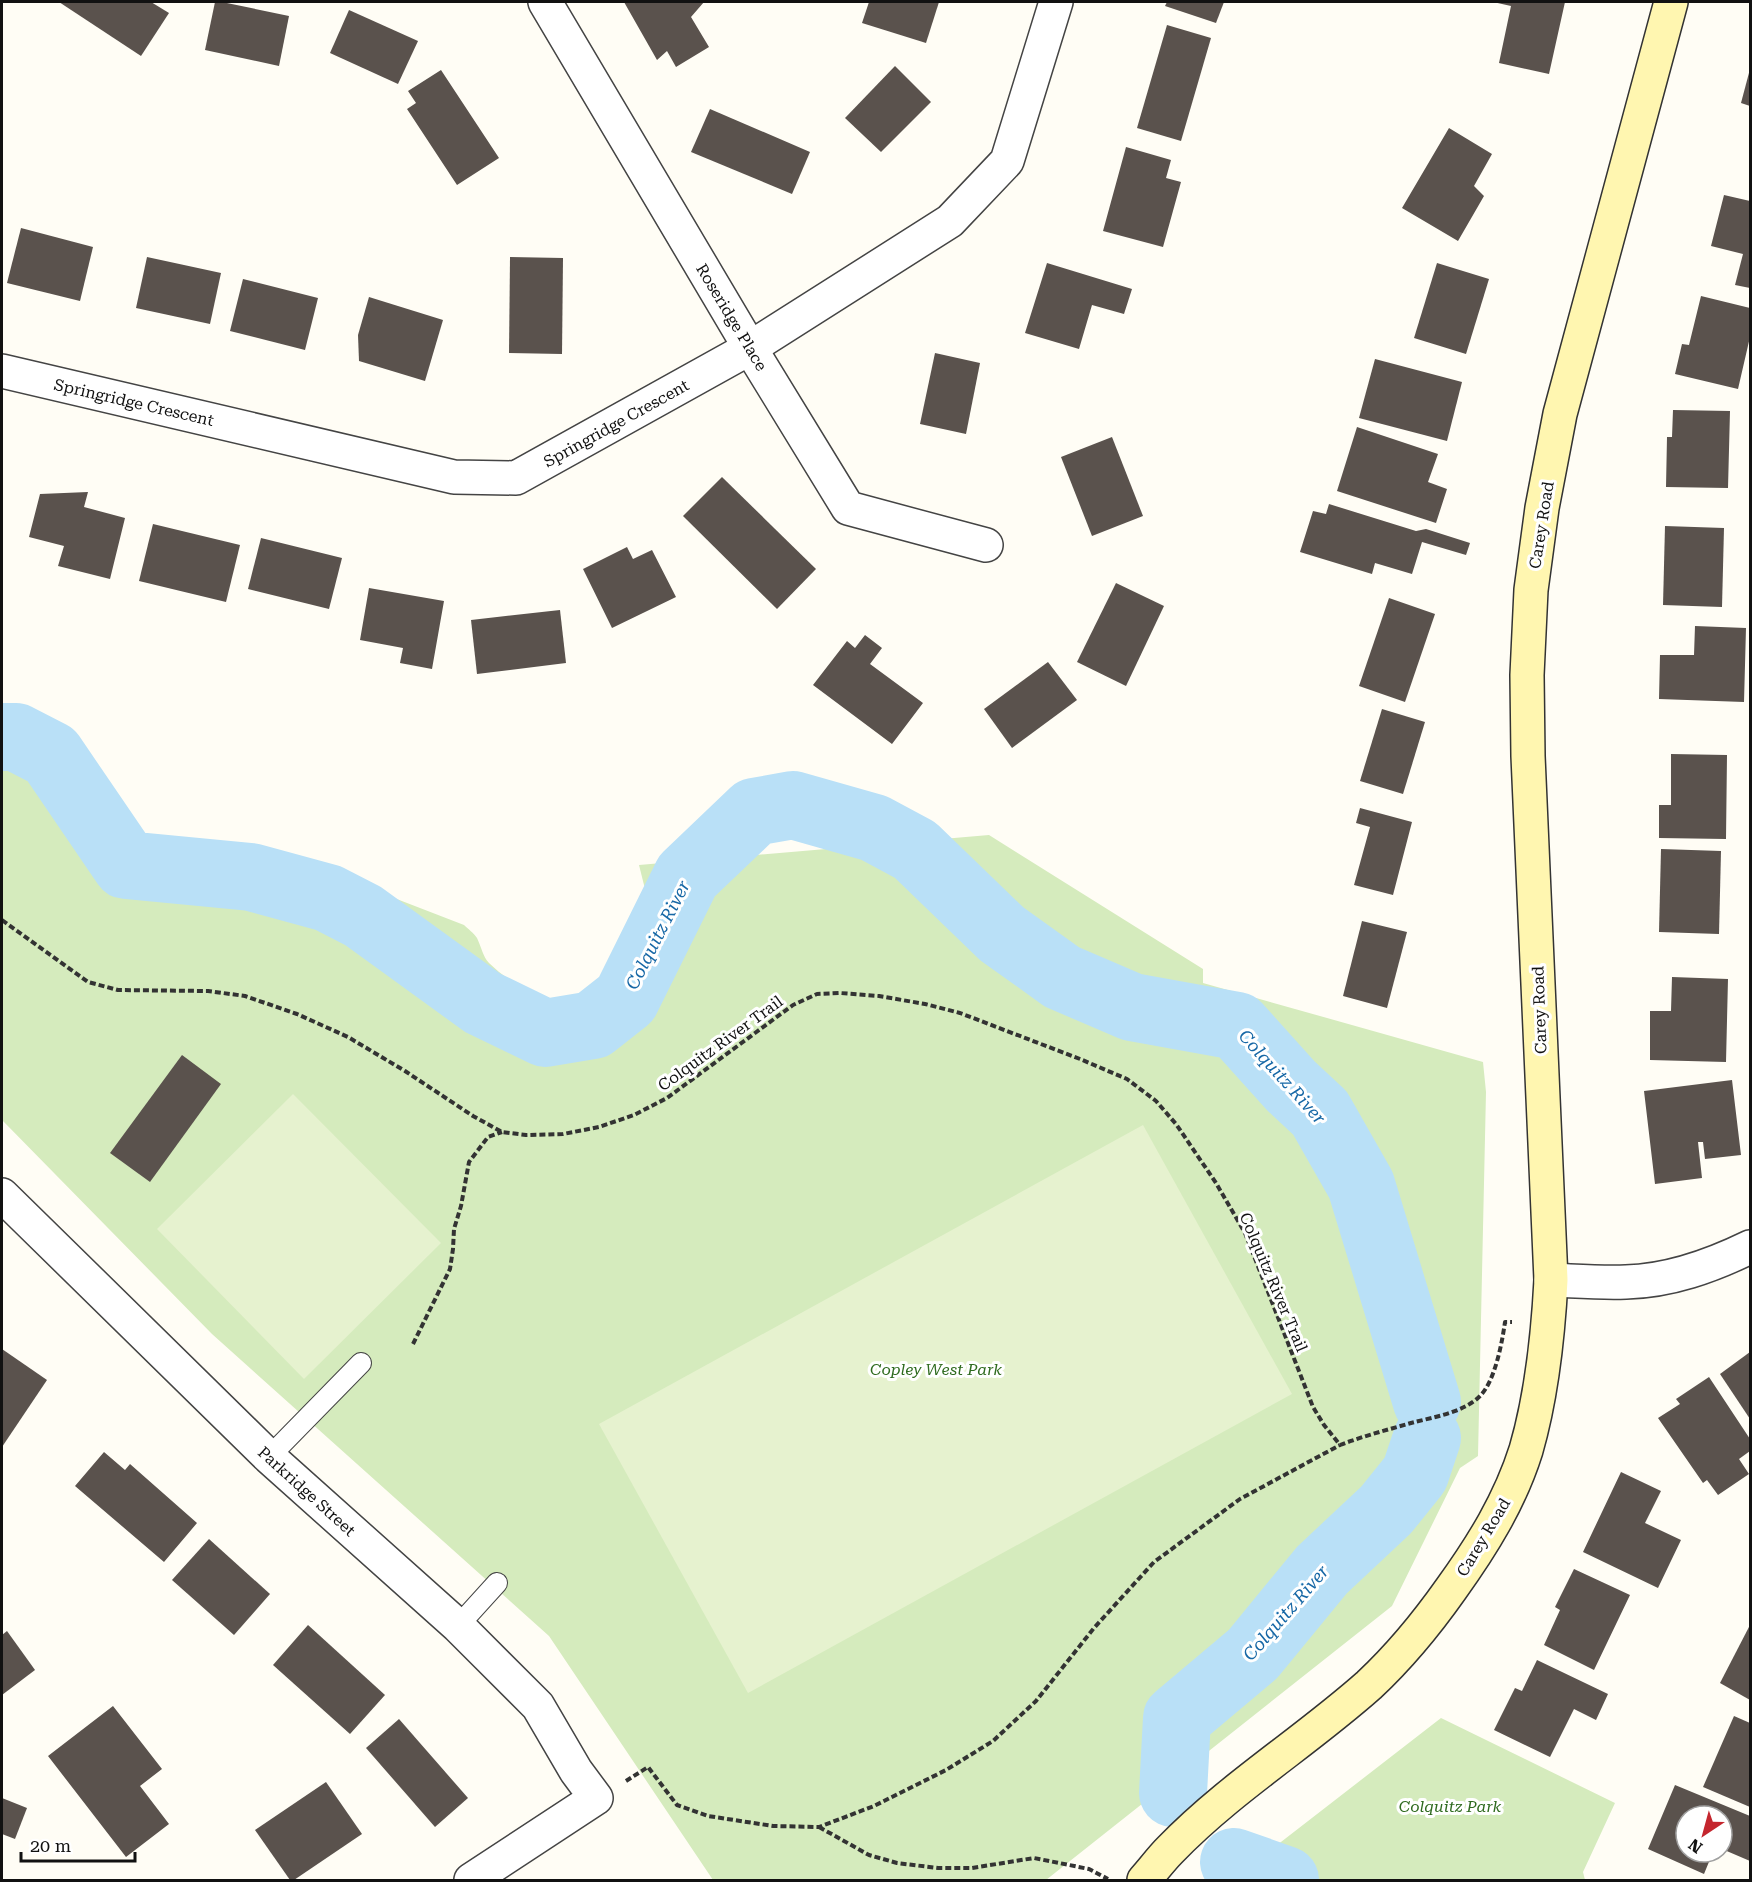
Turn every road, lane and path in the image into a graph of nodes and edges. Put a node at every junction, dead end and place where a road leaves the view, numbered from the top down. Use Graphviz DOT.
graph roads {
  1 [pos="545,2"];
  2 [pos="1056,2"];
  3 [pos="1671,2"];
  4 [pos="750,348"];
  5 [pos="2,371"];
  6 [pos="986,545"];
  7 [pos="2,920"];
  8 [pos="502,1132"];
  9 [pos="2,1196"];
  10 [pos="1750,1247"];
  11 [pos="1551,1280"];
  12 [pos="413,1344"];
  13 [pos="362,1363"];
  14 [pos="1485,1389"];
  15 [pos="1340,1445"];
  16 [pos="269,1457"];
  17 [pos="497,1583"];
  18 [pos="458,1626"];
  19 [pos="596,1798"];
  20 [pos="819,1827"];
  21 [pos="471,1881"];
  22 [pos="1110,1881"];
  23 [pos="1144,1881"];
  1 -- 4 [label="street, Roseridge Place"];
  2 -- 4 [label="street, Springridge Crescent"];
  3 -- 11 [label="street, Carey Road"];
  4 -- 5 [label="street, Springridge Crescent"];
  4 -- 6 [label="street, Roseridge Place"];
  7 -- 8 [label="path, Colquitz River Trail"];
  8 -- 12 [label="path"];
  8 -- 15 [label="path, Colquitz River Trail"];
  9 -- 16 [label="street, Parkridge Street"];
  10 -- 11 [label="street"];
  11 -- 23 [label="street, Carey Road"];
  13 -- 16 [label="lane"];
  14 -- 15 [label="path"];
  15 -- 20 [label="path"];
  16 -- 18 [label="street, Parkridge Street"];
  17 -- 18 [label="lane"];
  18 -- 19 [label="street, Parkridge Street"];
  19 -- 20 [label="path"];
  19 -- 21 [label="street"];
  20 -- 22 [label="path"];
}
